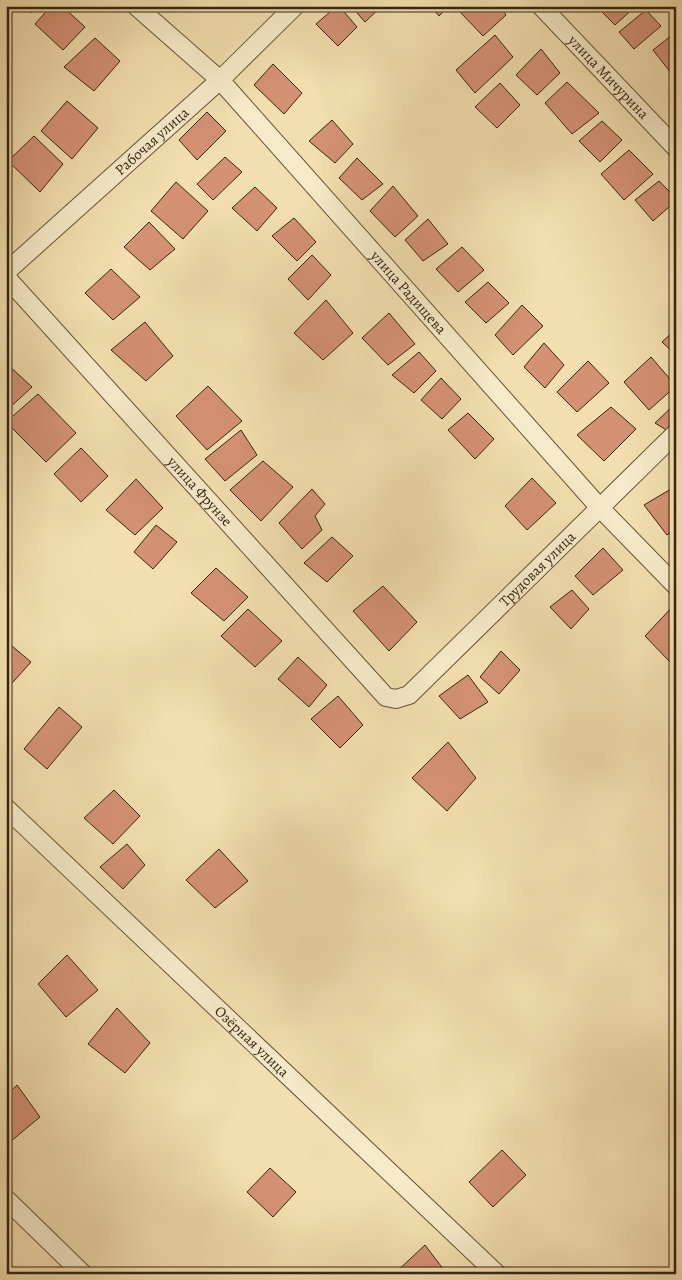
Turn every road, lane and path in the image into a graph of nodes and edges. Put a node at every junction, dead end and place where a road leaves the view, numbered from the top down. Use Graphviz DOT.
graph roads {
  1 [pos="136,6"];
  2 [pos="295,6"];
  3 [pos="541,6"];
  4 [pos="220,80"];
  5 [pos="676,148"];
  6 [pos="6,272"];
  7 [pos="6,277"];
  8 [pos="676,433"];
  9 [pos="600,508"];
  10 [pos="676,586"];
  11 [pos="396,699"];
  12 [pos="6,808"];
  13 [pos="6,1199"];
  14 [pos="83,1274"];
  15 [pos="497,1274"];
  1 -- 4 [label="street, улица Радищева"];
  2 -- 4 [label="street, Рабочая улица"];
  3 -- 5 [label="street, улица Мичурина"];
  4 -- 6 [label="street, Рабочая улица"];
  4 -- 9 [label="street, улица Радищева"];
  7 -- 11 [label="street, улица Фрунзе"];
  8 -- 9 [label="street, Трудовая улица"];
  9 -- 10 [label="street, улица Радищева"];
  9 -- 11 [label="street, Трудовая улица"];
  12 -- 15 [label="street, Озёрная улица"];
  13 -- 14 [label="street"];
}
